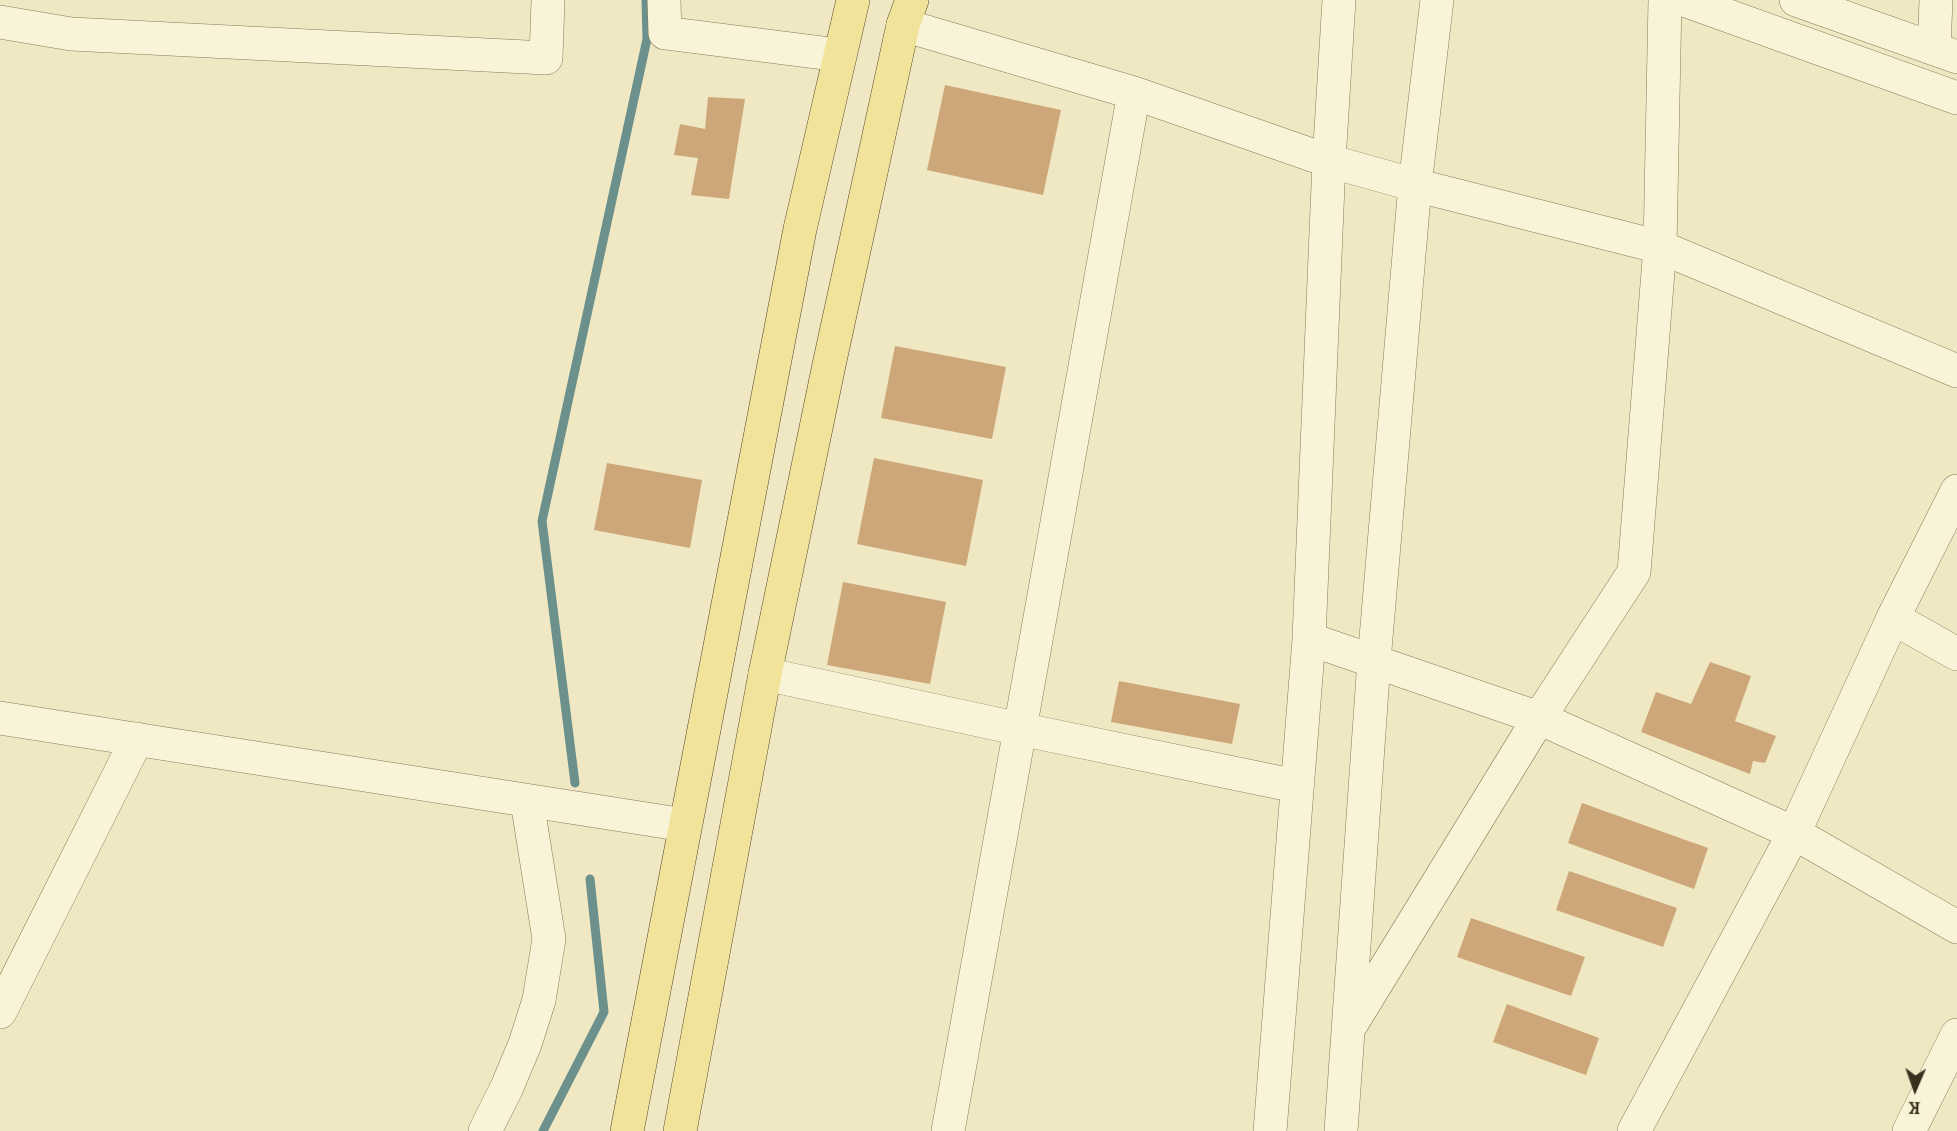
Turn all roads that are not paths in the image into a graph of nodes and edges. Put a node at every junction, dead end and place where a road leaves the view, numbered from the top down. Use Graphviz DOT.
graph roads {
  1 [pos="548,0"];
  2 [pos="664,0"];
  3 [pos="853,0"];
  4 [pos="1339,0"];
  5 [pos="1437,0"];
  6 [pos="1665,0"];
  7 [pos="1684,0"];
  8 [pos="1796,0"];
  9 [pos="1936,0"];
  10 [pos="907,13"];
  11 [pos="0,22"];
  12 [pos="1946,53"];
  13 [pos="839,56"];
  14 [pos="1134,93"];
  15 [pos="1957,98"];
  16 [pos="1329,161"];
  17 [pos="1415,185"];
  18 [pos="1660,247"];
  19 [pos="1957,371"];
  20 [pos="1957,491"];
  21 [pos="1893,618"];
  22 [pos="1309,639"];
  23 [pos="1957,654"];
  24 [pos="1374,661"];
  25 [pos="765,674"];
  26 [pos="0,718"];
  27 [pos="1539,718"];
  28 [pos="1020,729"];
  29 [pos="137,739"];
  30 [pos="1296,786"];
  31 [pos="527,801"];
  32 [pos="685,825"];
  33 [pos="1794,832"];
  34 [pos="1957,927"];
  35 [pos="0,1012"];
  36 [pos="1349,1028"];
  37 [pos="1957,1035"];
  38 [pos="485,1131"];
  39 [pos="627,1131"];
  40 [pos="680,1131"];
  41 [pos="948,1131"];
  42 [pos="1270,1131"];
  43 [pos="1341,1131"];
  44 [pos="1634,1131"];
  45 [pos="1909,1131"];
  1 -- 11 [label="street"];
  2 -- 13 [label="street"];
  3 -- 13 [label="main road"];
  4 -- 16 [label="street"];
  5 -- 17 [label="street"];
  6 -- 18 [label="street"];
  7 -- 15 [label="street"];
  8 -- 12 [label="street"];
  9 -- 12 [label="street"];
  10 -- 14 [label="street"];
  10 -- 25 [label="main road"];
  13 -- 32 [label="main road"];
  14 -- 16 [label="street"];
  14 -- 28 [label="street"];
  16 -- 17 [label="street"];
  16 -- 22 [label="street"];
  17 -- 18 [label="street"];
  17 -- 24 [label="street"];
  18 -- 19 [label="street"];
  18 -- 27 [label="street"];
  20 -- 21 [label="street"];
  21 -- 23 [label="street"];
  21 -- 33 [label="street"];
  22 -- 24 [label="street"];
  22 -- 30 [label="street"];
  24 -- 27 [label="street"];
  24 -- 36 [label="street"];
  25 -- 28 [label="street"];
  25 -- 40 [label="main road"];
  26 -- 29 [label="street"];
  27 -- 33 [label="street"];
  27 -- 36 [label="street"];
  28 -- 30 [label="street"];
  28 -- 41 [label="street"];
  29 -- 31 [label="street"];
  29 -- 35 [label="street"];
  30 -- 42 [label="street"];
  31 -- 32 [label="street"];
  31 -- 38 [label="street"];
  32 -- 39 [label="main road"];
  33 -- 34 [label="street"];
  33 -- 44 [label="street"];
  36 -- 43 [label="street"];
  37 -- 45 [label="street"];
}
